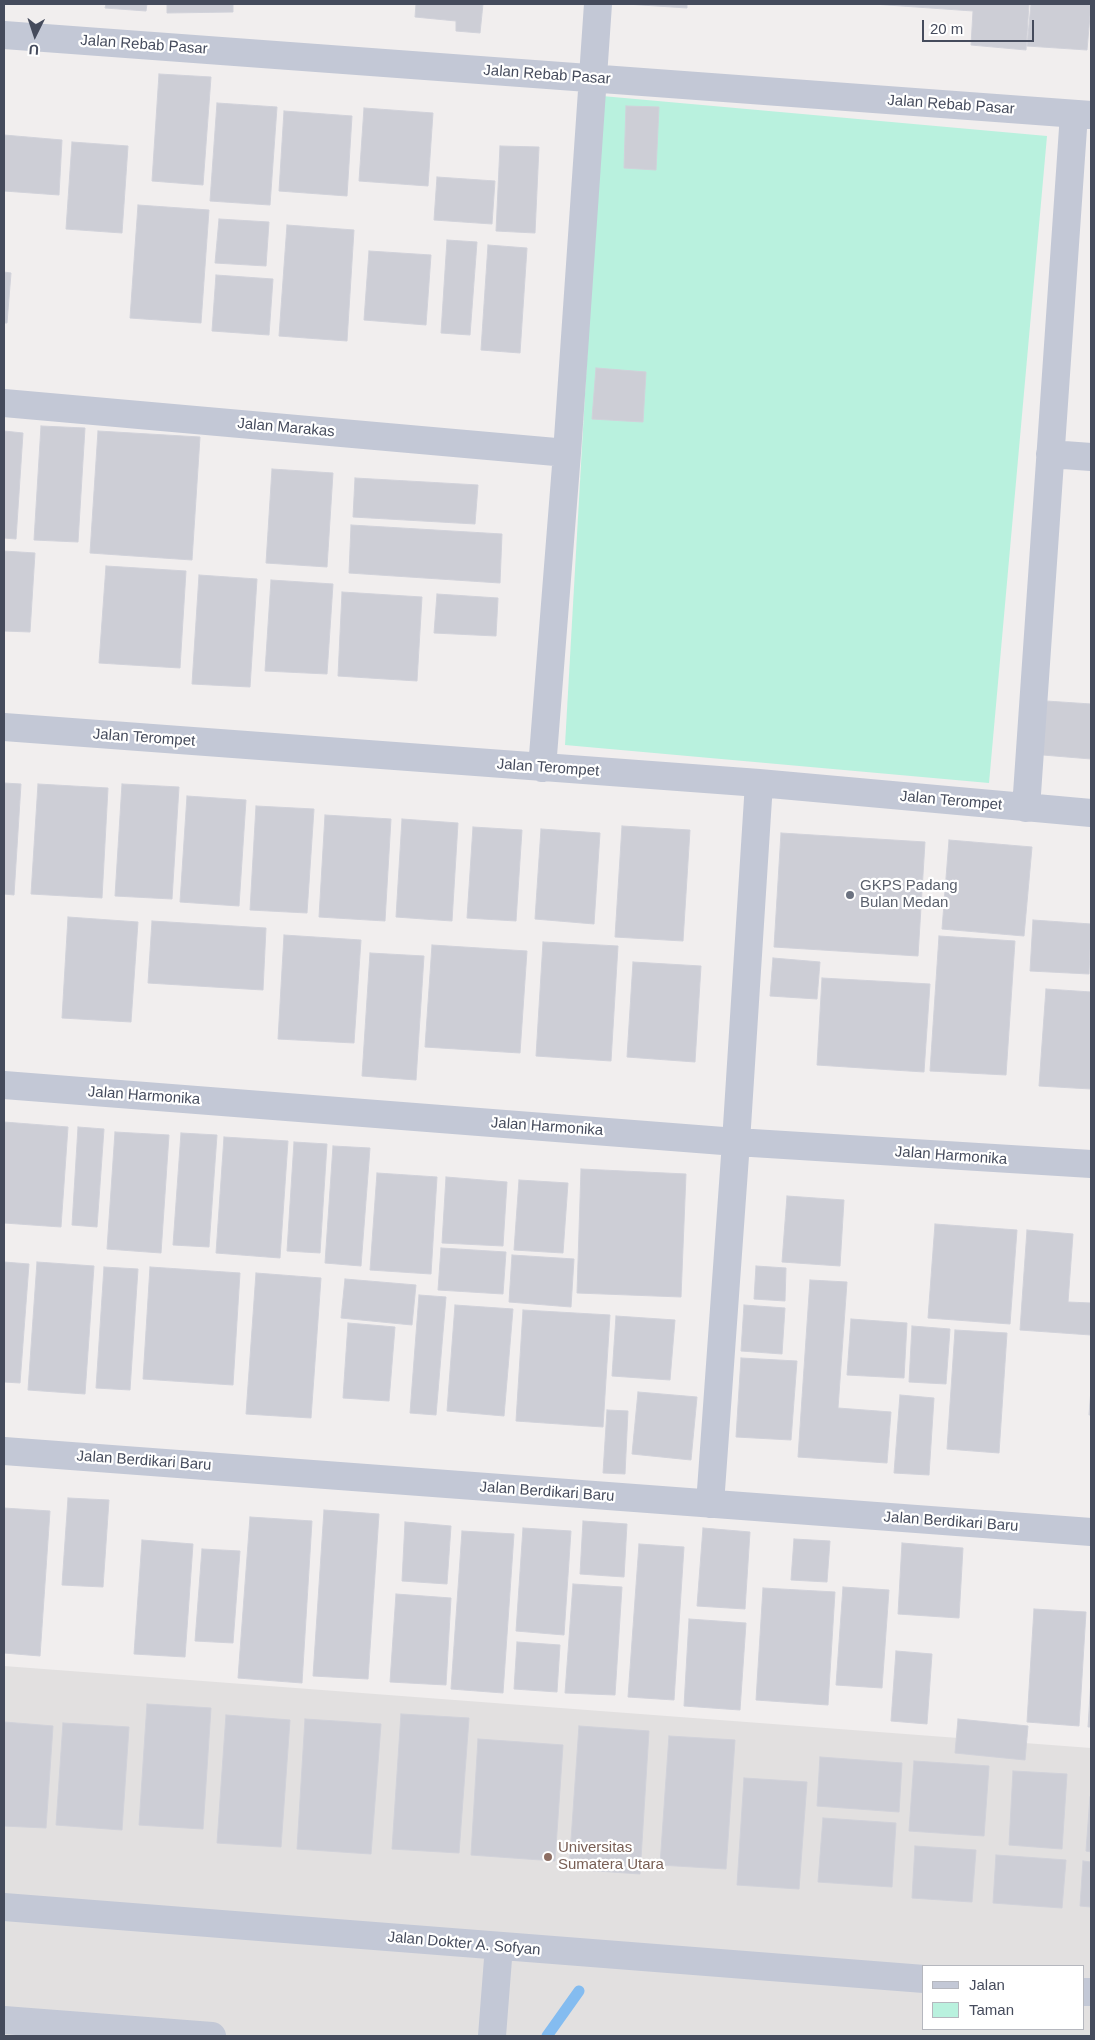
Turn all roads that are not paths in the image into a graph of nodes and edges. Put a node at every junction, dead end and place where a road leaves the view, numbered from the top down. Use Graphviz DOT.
graph roads {
  1 [pos="598,4"];
  2 [pos="4,35"];
  3 [pos="594,79"];
  4 [pos="1082,115"];
  5 [pos="4,403"];
  6 [pos="567,453"];
  7 [pos="1050,454"];
  8 [pos="1091,458"];
  9 [pos="4,727"];
  10 [pos="542,768"];
  11 [pos="759,783"];
  12 [pos="1026,808"];
  13 [pos="1091,813"];
  14 [pos="4,1085"];
  15 [pos="736,1142"];
  16 [pos="1091,1164"];
  17 [pos="4,1451"];
  18 [pos="710,1504"];
  19 [pos="1091,1532"];
  20 [pos="4,1907"];
  21 [pos="499,1946"];
  22 [pos="922,1980"];
  23 [pos="4,2020"];
  24 [pos="212,2036"];
  25 [pos="492,2036"];
  1 -- 3 [label="street"];
  2 -- 3 [label="street, Jalan Rebab Pasar"];
  3 -- 4 [label="street, Jalan Rebab Pasar"];
  3 -- 6 [label="street"];
  4 -- 7 [label="street"];
  5 -- 6 [label="street, Jalan Marakas"];
  6 -- 10 [label="street"];
  7 -- 8 [label="street"];
  7 -- 12 [label="street"];
  9 -- 10 [label="street, Jalan Terompet"];
  10 -- 11 [label="street, Jalan Terompet"];
  11 -- 12 [label="street, Jalan Terompet"];
  11 -- 15 [label="street"];
  12 -- 13 [label="street, Jalan Terompet"];
  14 -- 15 [label="street, Jalan Harmonika"];
  15 -- 16 [label="street, Jalan Harmonika"];
  15 -- 18 [label="street"];
  17 -- 18 [label="street, Jalan Berdikari Baru"];
  18 -- 19 [label="street, Jalan Berdikari Baru"];
  20 -- 21 [label="street, Jalan Dokter A. Sofyan"];
  21 -- 22 [label="street, Jalan Dokter A. Sofyan"];
  21 -- 25 [label="street"];
  23 -- 24 [label="street"];
}
